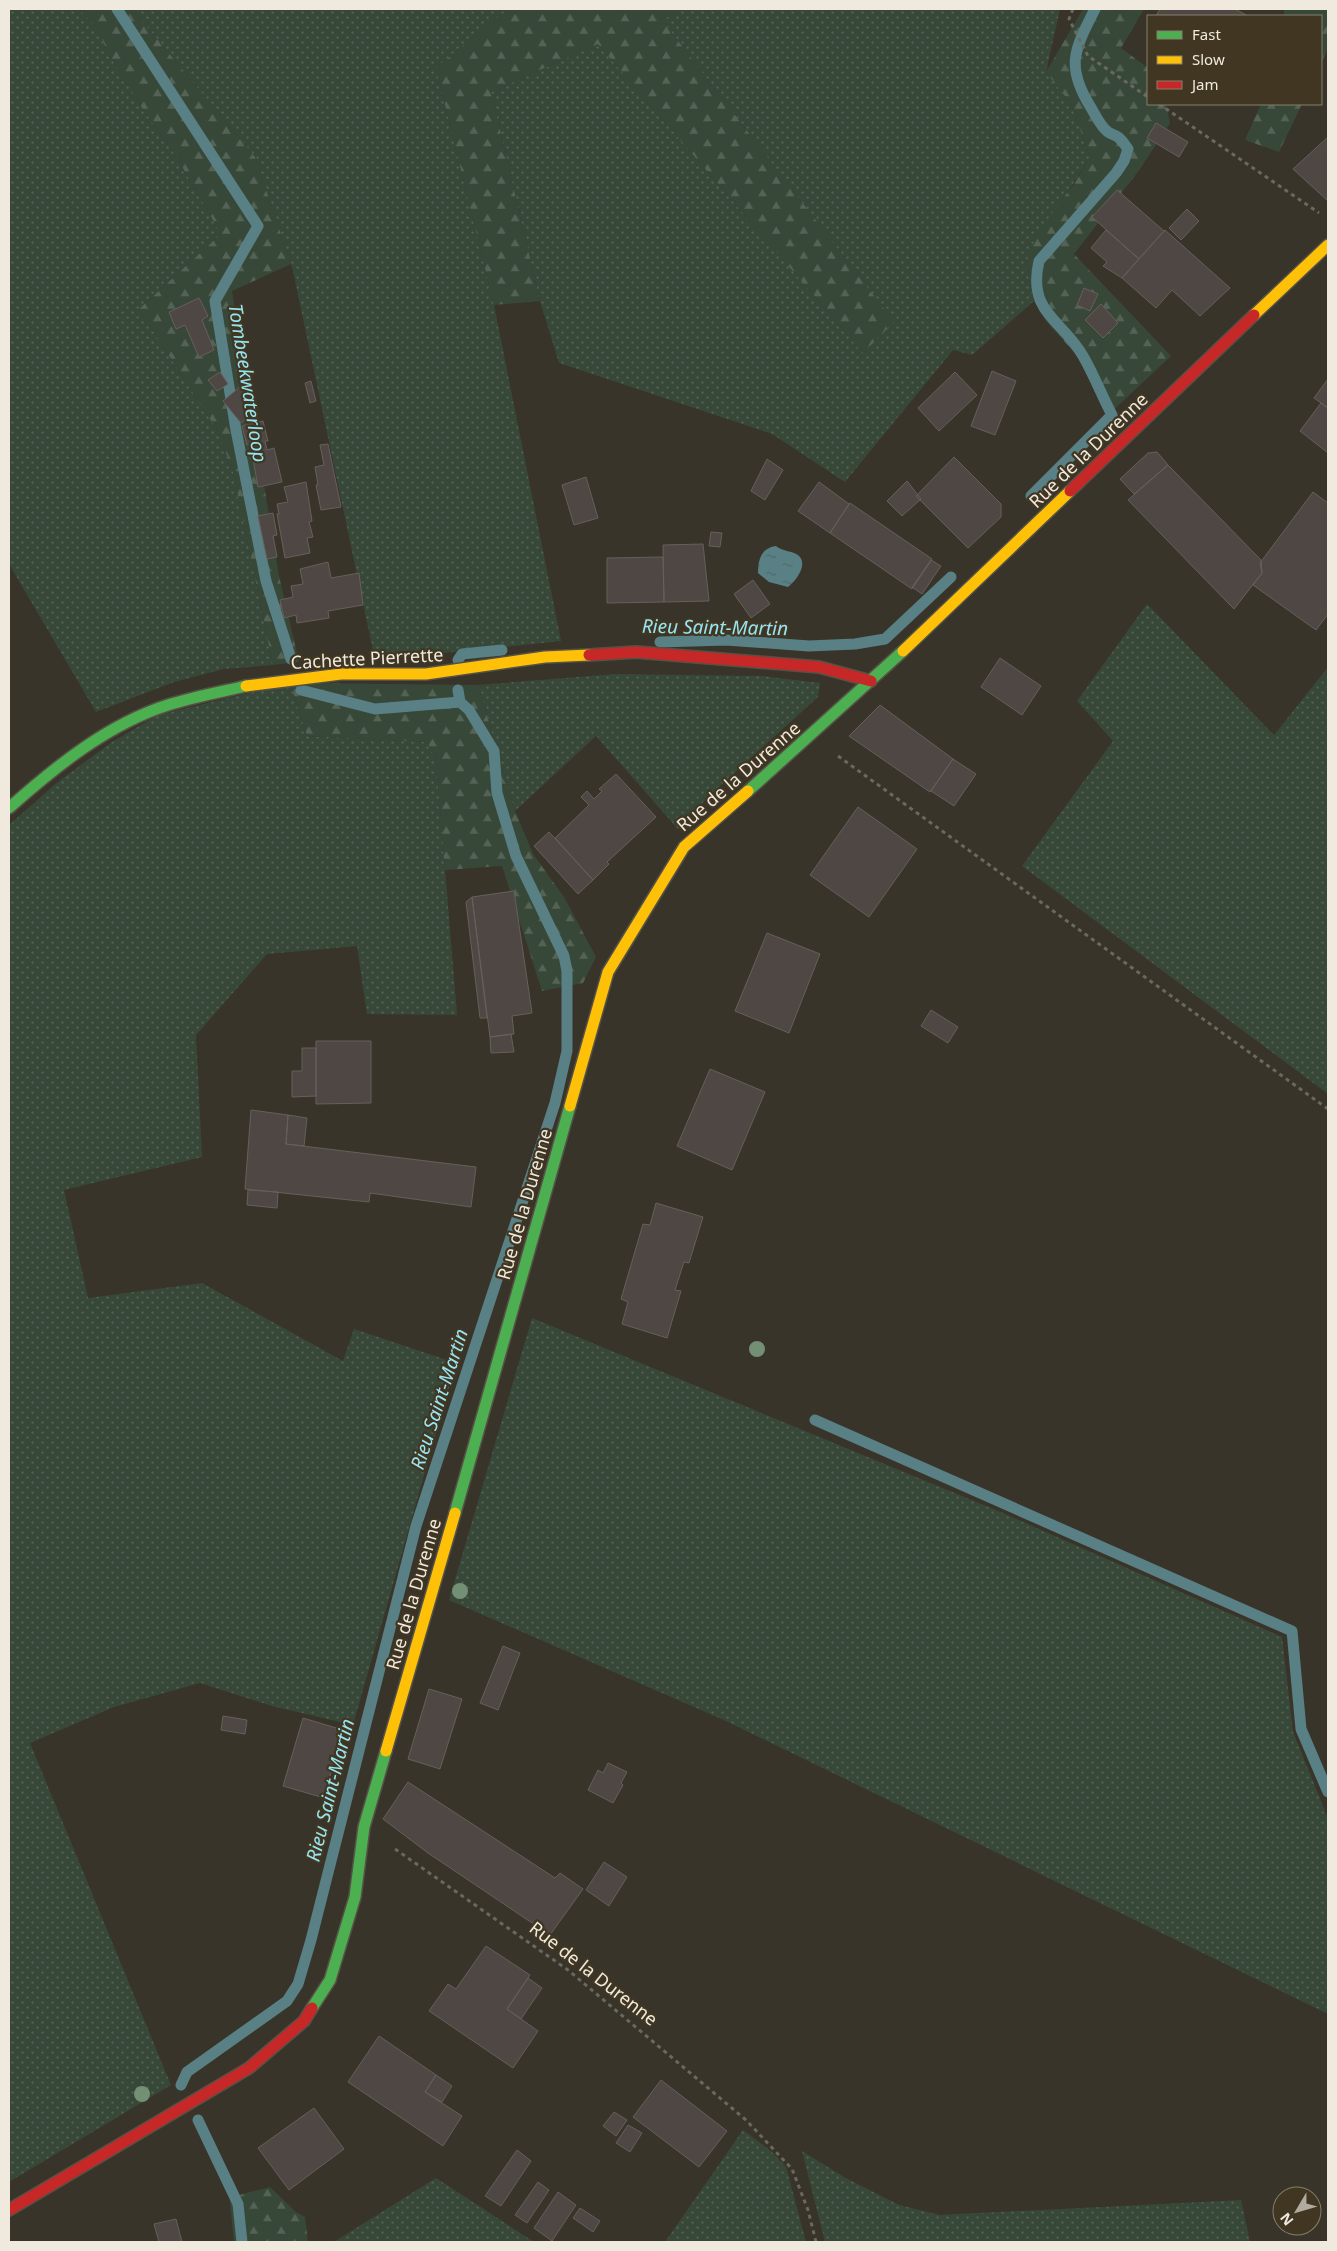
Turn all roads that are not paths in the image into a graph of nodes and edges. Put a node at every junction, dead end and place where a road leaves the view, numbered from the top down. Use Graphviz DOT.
graph roads {
  1 [pos="1328,245"];
  2 [pos="872,681"];
  3 [pos="9,808"];
  4 [pos="9,2210"];
  1 -- 2 [label="street, Rue de la Durenne"];
  2 -- 3 [label="street, Cachette Pierrette"];
  2 -- 4 [label="street, Rue de la Durenne"];
}
